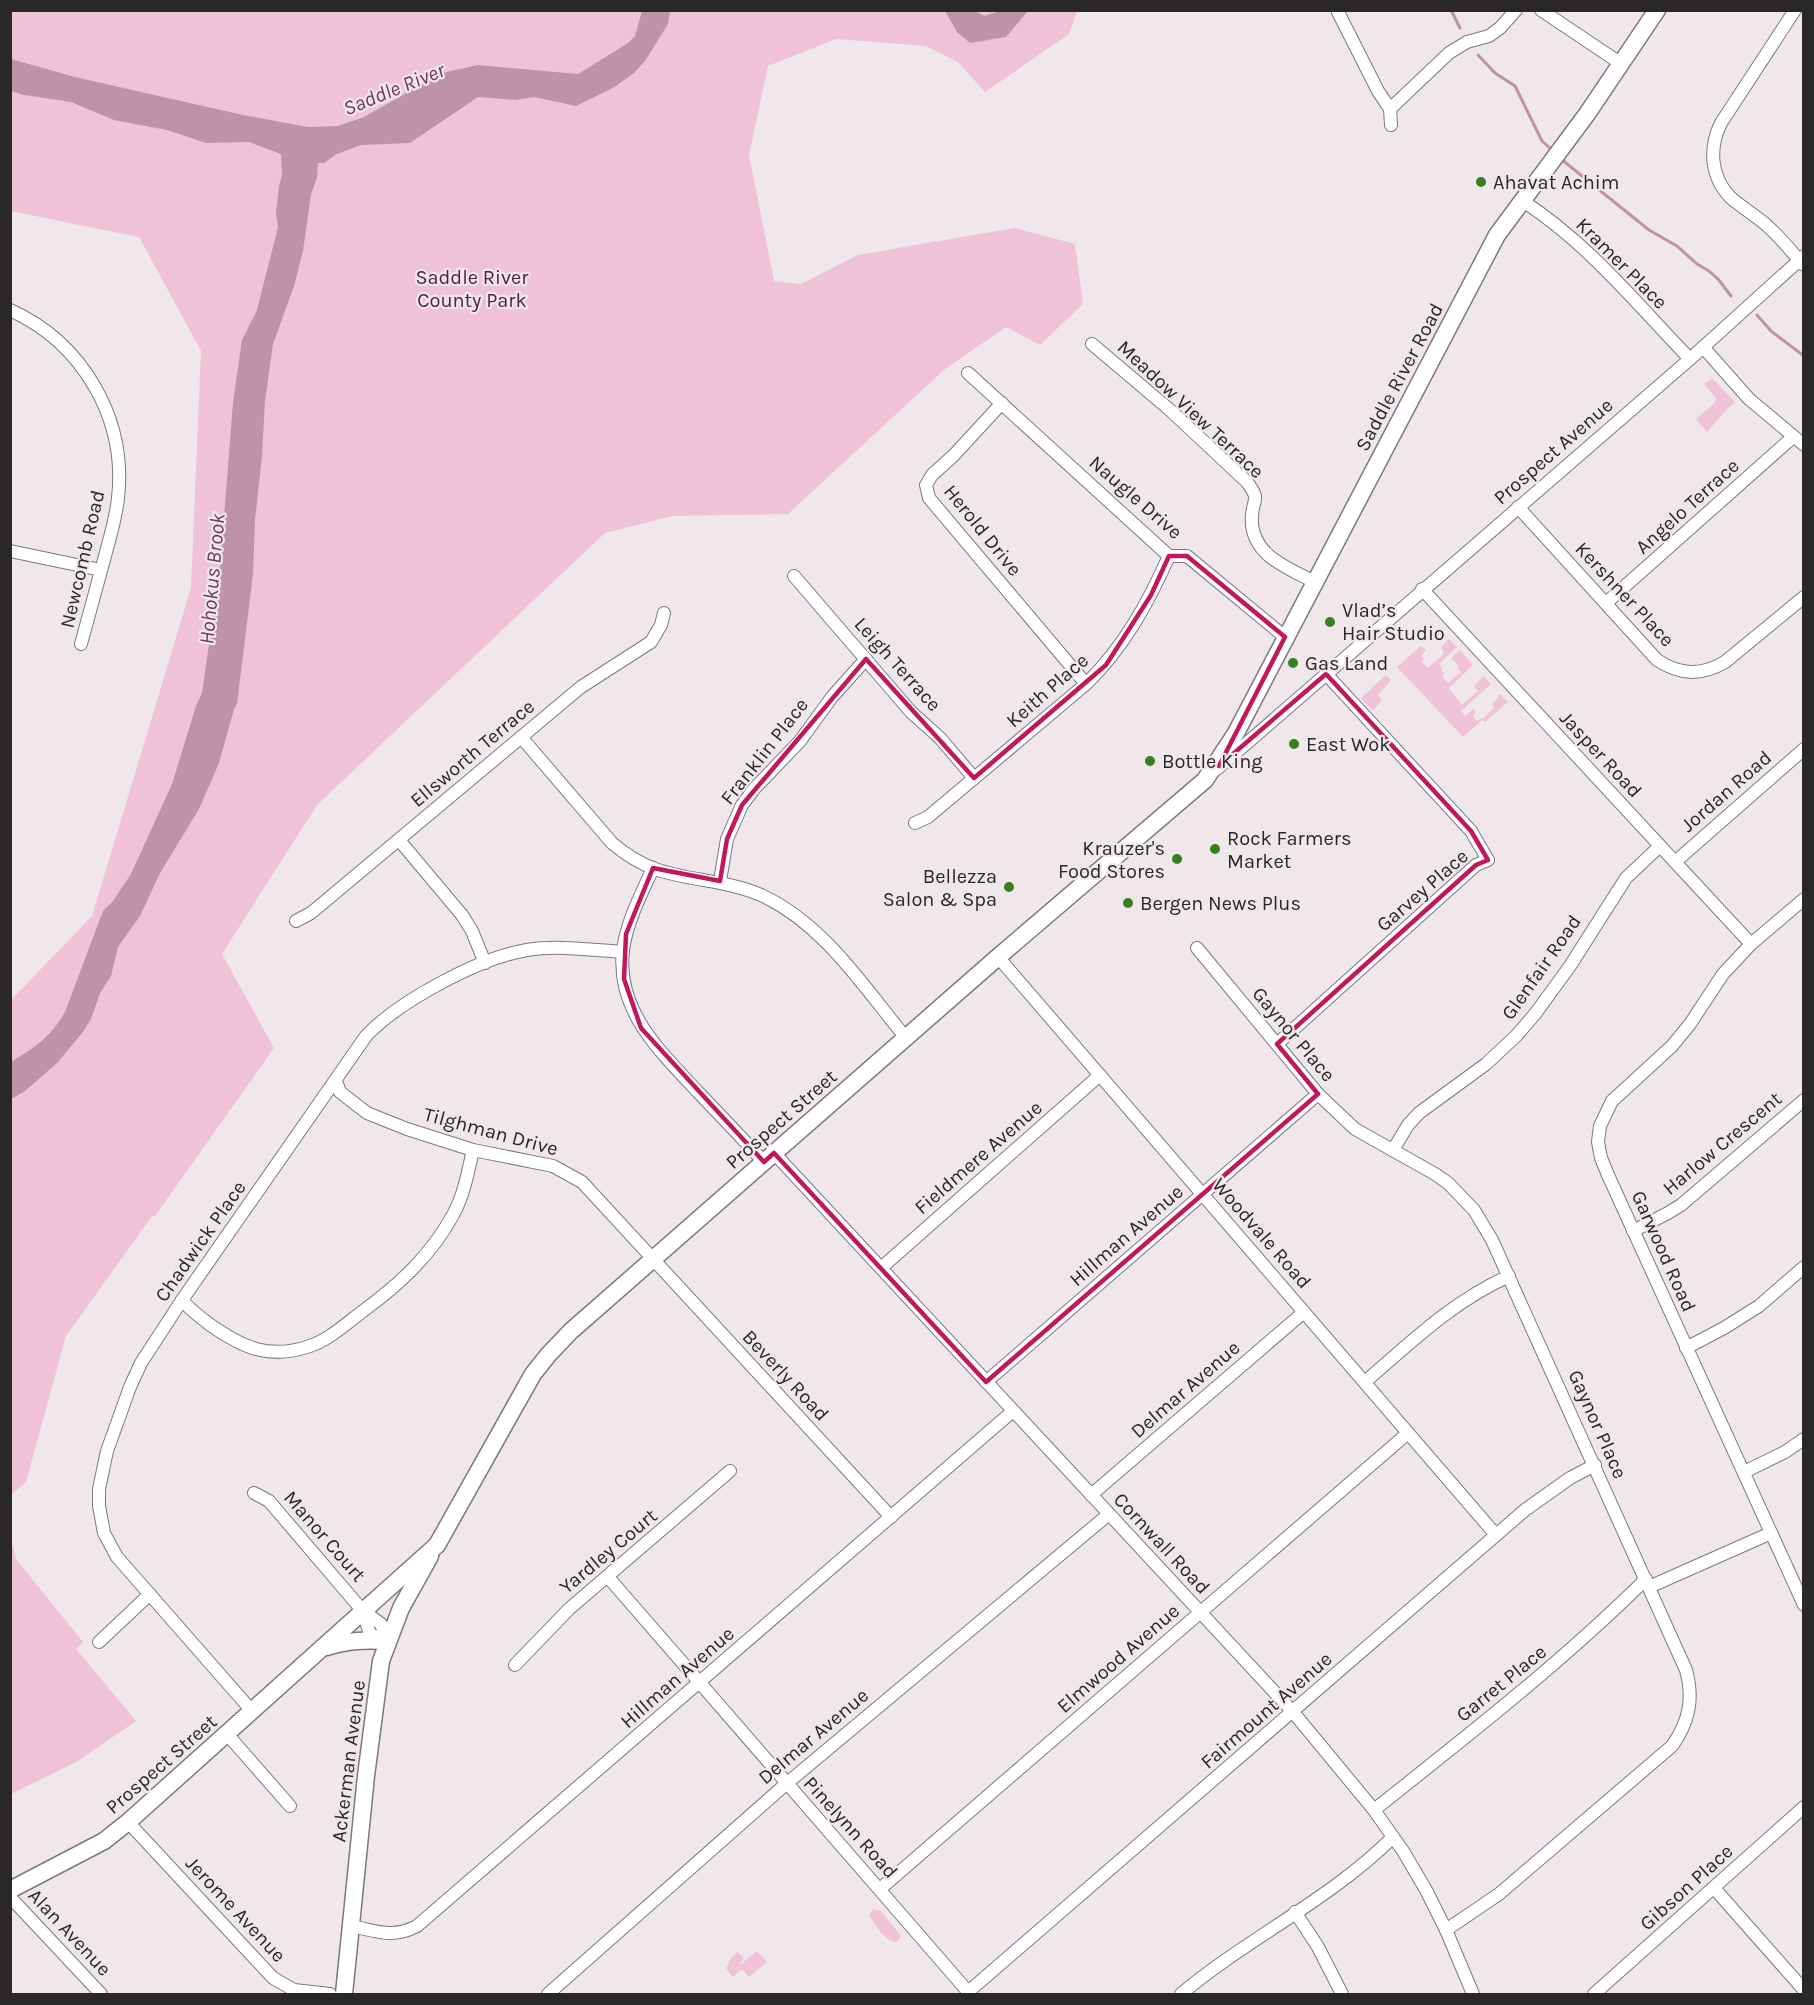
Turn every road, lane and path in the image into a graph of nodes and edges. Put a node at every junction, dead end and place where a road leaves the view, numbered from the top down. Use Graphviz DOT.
graph roads {
  1 [pos="1337,10"];
  2 [pos="1516,10"];
  3 [pos="1541,10"];
  4 [pos="1657,10"];
  5 [pos="1795,10"];
  6 [pos="1620,63"];
  7 [pos="1390,109"];
  8 [pos="1392,125"];
  9 [pos="1521,201"];
  10 [pos="1802,261"];
  11 [pos="10,310"];
  12 [pos="1092,344"];
  13 [pos="1703,347"];
  14 [pos="1690,359"];
  15 [pos="968,373"];
  16 [pos="1002,403"];
  17 [pos="1793,437"];
  18 [pos="1803,446"];
  19 [pos="1518,507"];
  20 [pos="10,551"];
  21 [pos="1169,556"];
  22 [pos="101,570"];
  23 [pos="794,576"];
  24 [pos="1315,582"];
  25 [pos="1422,589"];
  26 [pos="1803,597"];
  27 [pos="1606,603"];
  28 [pos="664,613"];
  29 [pos="1285,637"];
  30 [pos="81,644"];
  31 [pos="866,659"];
  32 [pos="1326,674"];
  33 [pos="1086,684"];
  34 [pos="521,737"];
  35 [pos="1803,749"];
  36 [pos="974,778"];
  37 [pos="1204,780"];
  38 [pos="915,824"];
  39 [pos="399,840"];
  40 [pos="1660,846"];
  41 [pos="1675,862"];
  42 [pos="653,868"];
  43 [pos="720,881"];
  44 [pos="1803,899"];
  45 [pos="296,921"];
  46 [pos="1751,944"];
  47 [pos="1197,948"];
  48 [pos="623,952"];
  49 [pos="998,957"];
  50 [pos="485,963"];
  51 [pos="906,1038"];
  52 [pos="1277,1044"];
  53 [pos="1100,1075"];
  54 [pos="336,1081"];
  55 [pos="1318,1094"];
  56 [pos="1803,1100"];
  57 [pos="473,1150"];
  58 [pos="1393,1150"];
  59 [pos="769,1158"];
  60 [pos="1202,1194"];
  61 [pos="1633,1231"];
  62 [pos="653,1259"];
  63 [pos="1803,1267"];
  64 [pos="880,1268"];
  65 [pos="1509,1276"];
  66 [pos="182,1300"];
  67 [pos="1304,1312"];
  68 [pos="1686,1348"];
  69 [pos="986,1382"];
  70 [pos="1365,1382"];
  71 [pos="1013,1411"];
  72 [pos="1408,1433"];
  73 [pos="1803,1439"];
  74 [pos="1595,1465"];
  75 [pos="730,1471"];
  76 [pos="1743,1472"];
  77 [pos="254,1493"];
  78 [pos="1091,1495"];
  79 [pos="1108,1514"];
  80 [pos="891,1517"];
  81 [pos="1771,1533"];
  82 [pos="1496,1535"];
  83 [pos="437,1545"];
  84 [pos="608,1576"];
  85 [pos="1648,1583"];
  86 [pos="150,1594"];
  87 [pos="1802,1601"];
  88 [pos="362,1610"];
  89 [pos="1200,1613"];
  90 [pos="387,1641"];
  91 [pos="99,1642"];
  92 [pos="324,1648"];
  93 [pos="515,1665"];
  94 [pos="700,1683"];
  95 [pos="252,1711"];
  96 [pos="1293,1712"];
  97 [pos="227,1734"];
  98 [pos="786,1784"];
  99 [pos="290,1806"];
  100 [pos="1803,1808"];
  101 [pos="1374,1810"];
  102 [pos="128,1822"];
  103 [pos="1393,1837"];
  104 [pos="1714,1888"];
  105 [pos="880,1889"];
  106 [pos="10,1890"];
  107 [pos="10,1897"];
  108 [pos="1295,1912"];
  109 [pos="351,1926"];
  110 [pos="1446,1930"];
  111 [pos="1801,1991"];
  112 [pos="969,1994"];
  113 [pos="101,1995"];
  114 [pos="330,1995"];
  115 [pos="344,1995"];
  116 [pos="548,1995"];
  117 [pos="1181,1995"];
  118 [pos="1342,1995"];
  119 [pos="1473,1995"];
  120 [pos="1594,1995"];
  1 -- 7 [label="street"];
  2 -- 7 [label="street"];
  3 -- 6 [label="street"];
  4 -- 6 [label="main road, Saddle River Road"];
  5 -- 10 [label="street"];
  6 -- 9 [label="main road, Saddle River Road"];
  7 -- 8 [label="street"];
  9 -- 14 [label="street, Kramer Place"];
  9 -- 24 [label="main road, Saddle River Road"];
  10 -- 13 [label="street, Prospect Avenue"];
  11 -- 22 [label="street, Newcomb Road"];
  12 -- 24 [label="street, Meadow View Terrace"];
  13 -- 14 [label="street, Prospect Avenue"];
  13 -- 17 [label="street"];
  14 -- 19 [label="street, Prospect Avenue"];
  15 -- 16 [label="street, Naugle Drive"];
  16 -- 21 [label="street, Naugle Drive"];
  16 -- 33 [label="street, Herold Drive"];
  17 -- 18 [label="street"];
  17 -- 27 [label="street, Angelo Terrace"];
  19 -- 25 [label="street, Prospect Avenue"];
  19 -- 27 [label="street, Kershner Place"];
  20 -- 22 [label="street"];
  21 -- 29 [label="street, Naugle Drive"];
  21 -- 33 [label="street, Keith Place"];
  22 -- 30 [label="street, Newcomb Road"];
  23 -- 31 [label="street, Leigh Terrace"];
  24 -- 29 [label="main road, Saddle River Road"];
  25 -- 32 [label="street, Prospect Avenue"];
  25 -- 40 [label="street, Jasper Road"];
  26 -- 27 [label="street, Kershner Place"];
  28 -- 34 [label="street, Ellsworth Terrace"];
  29 -- 37 [label="main road, Saddle River Road"];
  31 -- 36 [label="street, Leigh Terrace"];
  31 -- 43 [label="street, Franklin Place"];
  32 -- 37 [label="street, Prospect Street"];
  32 -- 52 [label="street, Garvey Place"];
  33 -- 36 [label="street, Keith Place"];
  34 -- 39 [label="street, Ellsworth Terrace"];
  34 -- 42 [label="street"];
  35 -- 41 [label="street, Jordan Road"];
  36 -- 38 [label="street, Keith Place"];
  37 -- 49 [label="main road, Prospect Street"];
  39 -- 45 [label="street, Ellsworth Terrace"];
  39 -- 50 [label="street"];
  40 -- 41 [label="street, Jasper Road"];
  40 -- 58 [label="street, Glenfair Road"];
  41 -- 46 [label="street, Jasper Road"];
  42 -- 43 [label="street"];
  42 -- 48 [label="street, Cornwall Road"];
  43 -- 51 [label="street"];
  44 -- 46 [label="street, Garwood Road"];
  46 -- 61 [label="street, Garwood Road"];
  47 -- 52 [label="street, Gaynor Place"];
  48 -- 50 [label="street, Chadwick Place"];
  48 -- 59 [label="street, Cornwall Road"];
  49 -- 51 [label="main road, Prospect Street"];
  49 -- 53 [label="street, Woodvale Road"];
  50 -- 54 [label="street, Chadwick Place"];
  51 -- 59 [label="main road, Prospect Street"];
  52 -- 55 [label="street, Gaynor Place"];
  53 -- 60 [label="street, Woodvale Road"];
  53 -- 64 [label="street, Fieldmere Avenue"];
  54 -- 57 [label="street, Tilghman Drive"];
  54 -- 66 [label="street, Chadwick Place"];
  55 -- 58 [label="street, Gaynor Place"];
  55 -- 60 [label="street, Hillman Avenue"];
  56 -- 61 [label="street, Harlow Crescent"];
  57 -- 62 [label="street, Tilghman Drive"];
  57 -- 66 [label="street"];
  58 -- 65 [label="street, Gaynor Place"];
  59 -- 62 [label="main road, Prospect Street"];
  59 -- 64 [label="street, Cornwall Road"];
  60 -- 67 [label="street, Woodvale Road"];
  60 -- 69 [label="street, Hillman Avenue"];
  61 -- 68 [label="street, Garwood Road"];
  62 -- 80 [label="street, Beverly Road"];
  62 -- 83 [label="main road, Prospect Street"];
  63 -- 68 [label="street"];
  64 -- 69 [label="street, Cornwall Road"];
  65 -- 70 [label="street"];
  65 -- 74 [label="street, Gaynor Place"];
  66 -- 86 [label="street, Chadwick Place"];
  67 -- 70 [label="street, Woodvale Road"];
  67 -- 78 [label="street, Delmar Avenue"];
  68 -- 76 [label="street, Garwood Road"];
  69 -- 71 [label="street, Cornwall Road"];
  70 -- 72 [label="street, Woodvale Road"];
  71 -- 78 [label="street, Cornwall Road"];
  71 -- 80 [label="street, Hillman Avenue"];
  72 -- 82 [label="street, Woodvale Road"];
  72 -- 89 [label="street, Elmwood Avenue"];
  73 -- 76 [label="street"];
  74 -- 82 [label="street, Fairmount Avenue"];
  74 -- 85 [label="street, Gaynor Place"];
  75 -- 84 [label="street, Yardley Court"];
  76 -- 81 [label="street, Garwood Road"];
  77 -- 88 [label="street, Manor Court"];
  78 -- 79 [label="street, Cornwall Road"];
  79 -- 89 [label="street, Cornwall Road"];
  79 -- 98 [label="street, Delmar Avenue"];
  80 -- 94 [label="street, Hillman Avenue"];
  81 -- 85 [label="street, Garret Place"];
  81 -- 87 [label="street, Garwood Road"];
  82 -- 96 [label="street, Fairmount Avenue"];
  83 -- 88 [label="main road, Prospect Street"];
  83 -- 90 [label="main road, Ackerman Avenue"];
  84 -- 93 [label="street, Yardley Court"];
  84 -- 94 [label="street, Pinelynn Road"];
  85 -- 101 [label="street, Garret Place"];
  85 -- 110 [label="street, Gaynor Place"];
  86 -- 91 [label="street"];
  86 -- 95 [label="street, Chadwick Place"];
  88 -- 90 [label="street, Manor Court"];
  88 -- 92 [label="main road, Prospect Street"];
  89 -- 96 [label="street, Cornwall Road"];
  89 -- 105 [label="street, Elmwood Avenue"];
  90 -- 92 [label="main road, Prospect Street"];
  90 -- 109 [label="main road, Ackerman Avenue"];
  92 -- 95 [label="main road, Prospect Street"];
  94 -- 98 [label="street, Pinelynn Road"];
  94 -- 109 [label="street, Hillman Avenue"];
  95 -- 97 [label="main road, Prospect Street"];
  96 -- 101 [label="street, Cornwall Road"];
  96 -- 112 [label="street, Fairmount Avenue"];
  97 -- 99 [label="street"];
  97 -- 102 [label="main road, Prospect Street"];
  98 -- 105 [label="street, Pinelynn Road"];
  98 -- 116 [label="street, Delmar Avenue"];
  100 -- 104 [label="street, Gibson Place"];
  101 -- 103 [label="street, Cornwall Road"];
  102 -- 106 [label="main road, Prospect Street"];
  102 -- 114 [label="street, Jerome Avenue"];
  103 -- 108 [label="street"];
  103 -- 110 [label="street, Cornwall Road"];
  104 -- 111 [label="street"];
  104 -- 120 [label="street, Gibson Place"];
  105 -- 112 [label="street, Pinelynn Road"];
  107 -- 113 [label="street, Alan Avenue"];
  108 -- 117 [label="street"];
  108 -- 118 [label="street"];
  109 -- 115 [label="main road, Ackerman Avenue"];
  110 -- 119 [label="street, Cornwall Road"];
}
